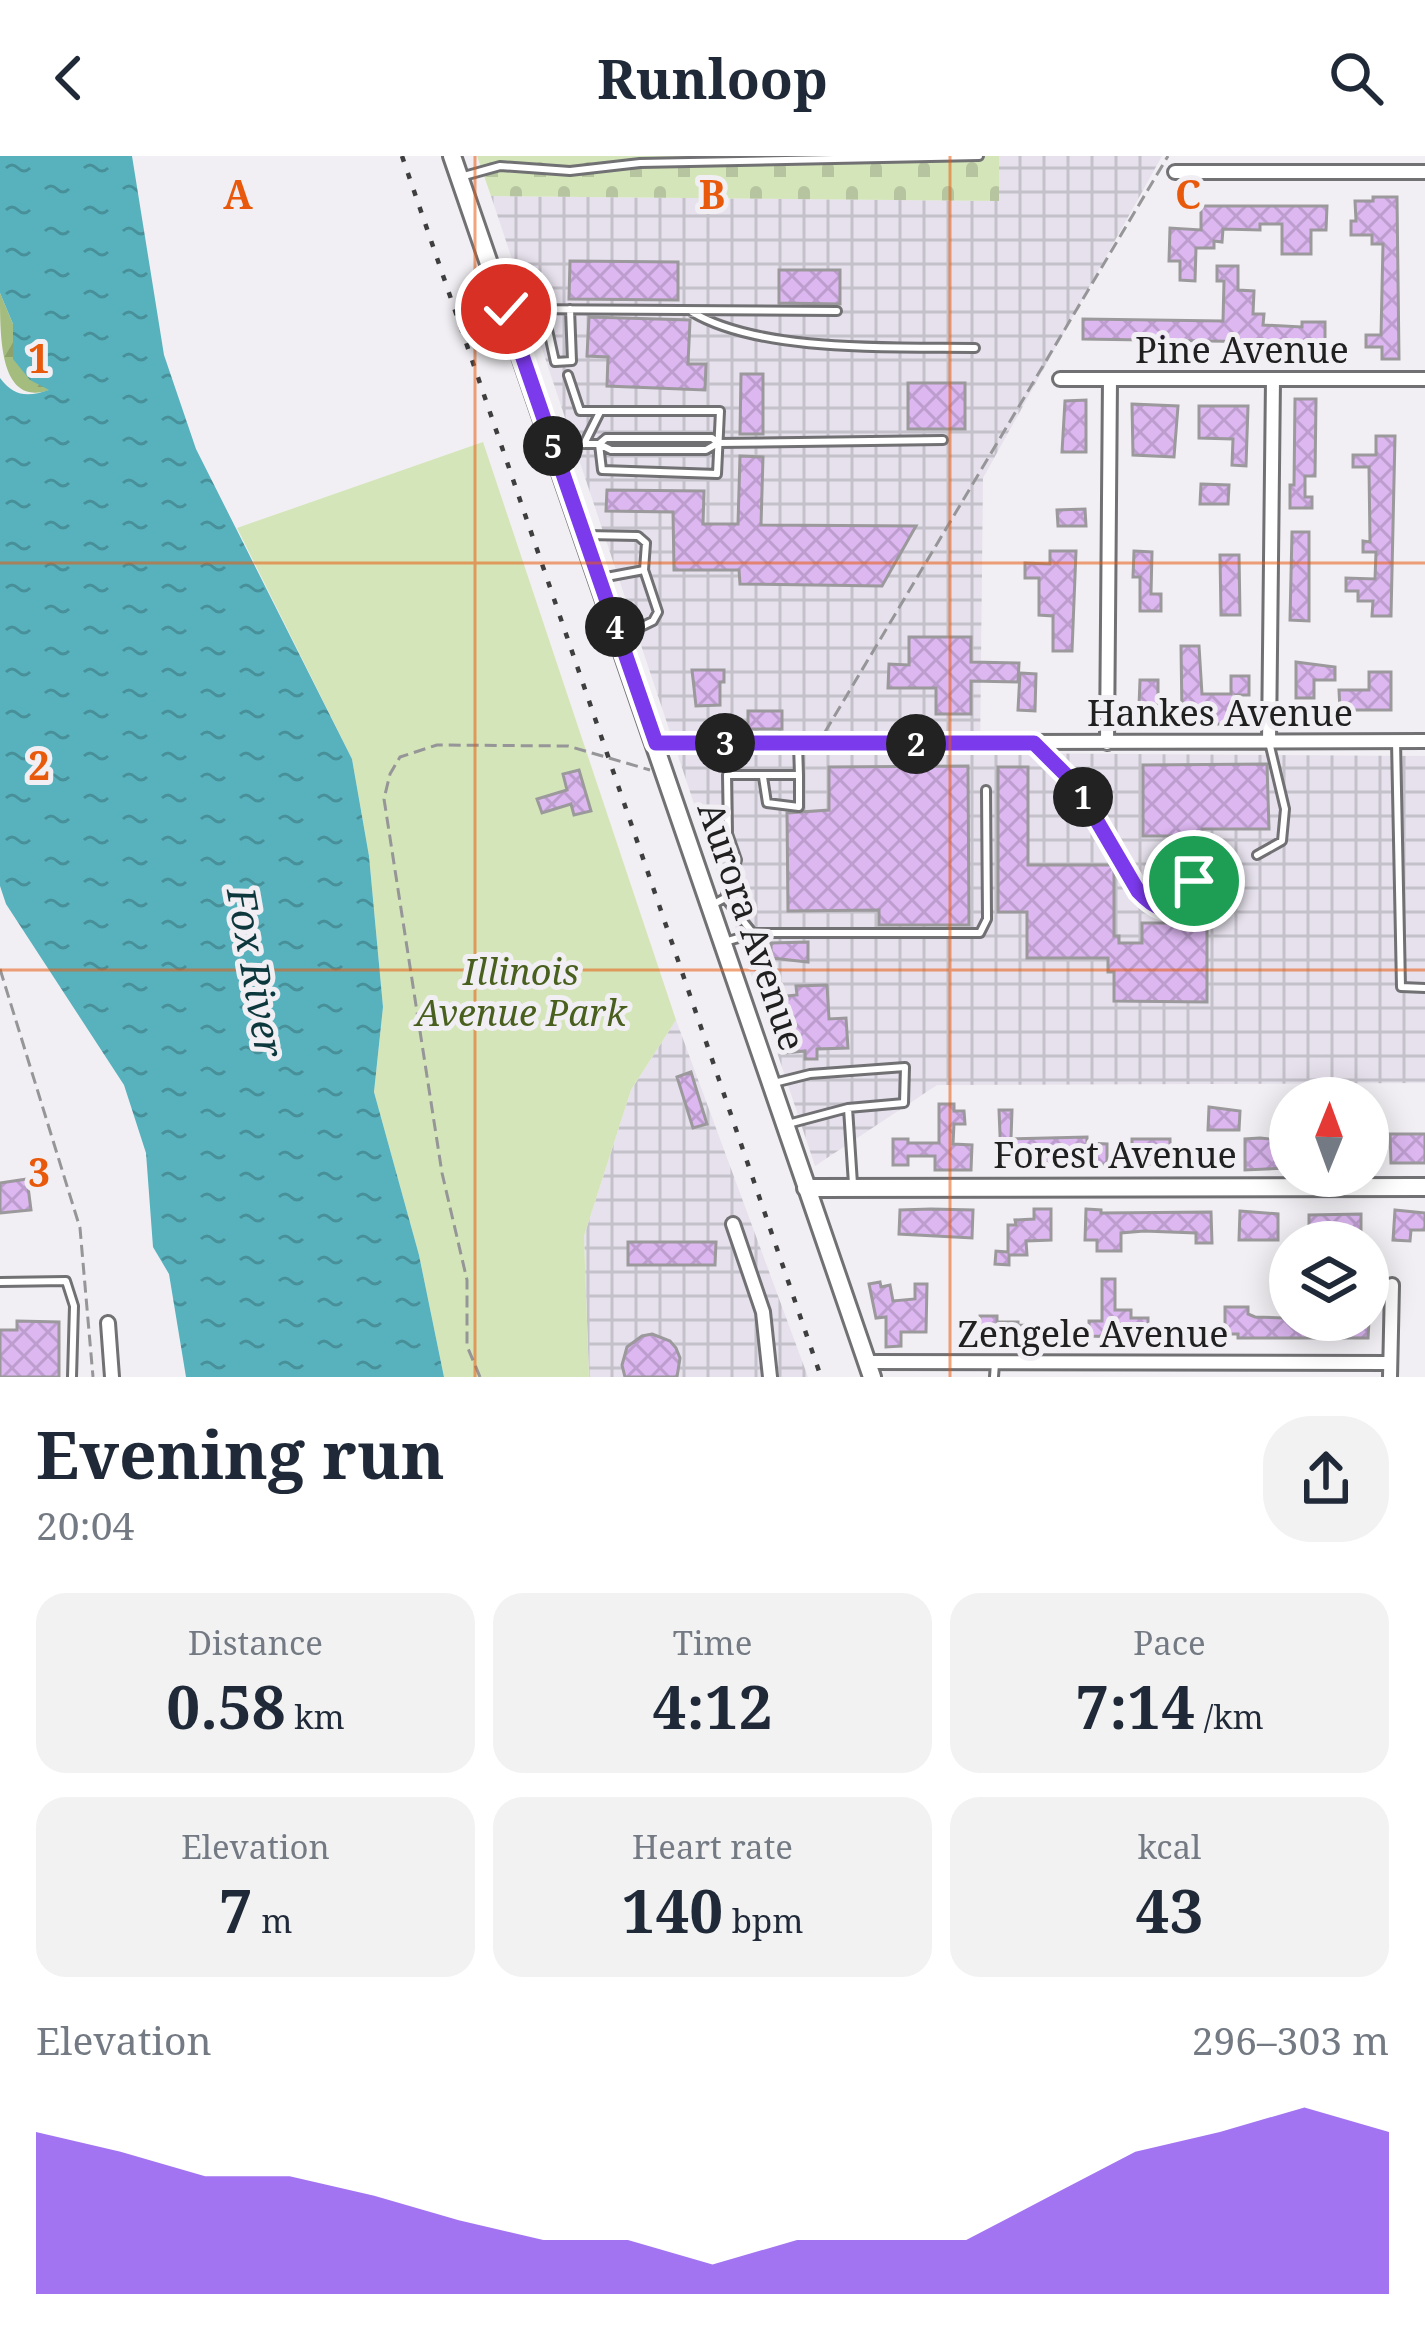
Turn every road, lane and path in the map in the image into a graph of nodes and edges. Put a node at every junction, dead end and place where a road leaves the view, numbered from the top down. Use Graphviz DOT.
graph roads {
  1 [pos="452,156"];
  2 [pos="559,156"];
  3 [pos="979,156"];
  4 [pos="1168,156"];
  5 [pos="865,157"];
  6 [pos="557,171"];
  7 [pos="1175,172"];
  8 [pos="1425,172"];
  9 [pos="460,178"];
  10 [pos="536,274"];
  11 [pos="506,309"];
  12 [pos="542,309"];
  13 [pos="570,309"];
  14 [pos="689,310"];
  15 [pos="837,311"];
  16 [pos="975,348"];
  17 [pos="568,374"];
  18 [pos="1060,379"];
  19 [pos="1110,379"];
  20 [pos="1274,379"];
  21 [pos="1425,379"];
  22 [pos="600,412"];
  23 [pos="944,440"];
  24 [pos="718,443"];
  25 [pos="552,444"];
  26 [pos="584,444"];
  27 [pos="599,444"];
  28 [pos="583,535"];
  29 [pos="644,570"];
  30 [pos="598,578"];
  31 [pos="619,638"];
  32 [pos="1425,741"];
  33 [pos="1269,742"];
  34 [pos="1396,742"];
  35 [pos="656,743"];
  36 [pos="1034,743"];
  37 [pos="1107,743"];
  38 [pos="798,744"];
  39 [pos="818,744"];
  40 [pos="664,769"];
  41 [pos="763,775"];
  42 [pos="799,775"];
  43 [pos="986,790"];
  44 [pos="1164,855"];
  45 [pos="1257,855"];
  46 [pos="717,902"];
  47 [pos="756,933"];
  48 [pos="722,942"];
  49 [pos="0,970"];
  50 [pos="1425,988"];
  51 [pos="771,1084"];
  52 [pos="848,1108"];
  53 [pos="785,1125"];
  54 [pos="1425,1187"];
  55 [pos="806,1188"];
  56 [pos="854,1188"];
  57 [pos="733,1224"];
  58 [pos="0,1282"];
  59 [pos="1392,1285"];
  60 [pos="108,1323"];
  61 [pos="870,1369"];
  62 [pos="994,1370"];
  63 [pos="1179,1370"];
  64 [pos="1390,1370"];
  65 [pos="72,1377"];
  66 [pos="93,1377"];
  67 [pos="112,1377"];
  68 [pos="480,1377"];
  69 [pos="770,1377"];
  1 -- 9 [label="main road, Aurora Avenue"];
  2 -- 6 [label="lane"];
  3 -- 5 [label="lane"];
  4 -- 39 [label="path"];
  5 -- 6 [label="lane"];
  6 -- 9 [label="lane"];
  7 -- 8 [label="street"];
  9 -- 11 [label="main road, Aurora Avenue"];
  10 -- 12 [label="lane"];
  11 -- 12 [label="lane"];
  11 -- 25 [label="main road, Aurora Avenue"];
  12 -- 13 [label="lane"];
  12 -- 13 [label="lane"];
  13 -- 14 [label="lane"];
  14 -- 15 [label="lane"];
  14 -- 16 [label="lane"];
  17 -- 22 [label="lane"];
  18 -- 19 [label="street, Pine Avenue"];
  19 -- 20 [label="street, Pine Avenue"];
  19 -- 37 [label="street"];
  20 -- 21 [label="street, Pine Avenue"];
  20 -- 33 [label="street"];
  22 -- 24 [label="lane"];
  22 -- 26 [label="lane"];
  23 -- 24 [label="lane"];
  24 -- 27 [label="lane"];
  24 -- 27 [label="lane"];
  25 -- 26 [label="lane"];
  25 -- 28 [label="main road, Aurora Avenue"];
  26 -- 27 [label="lane"];
  28 -- 29 [label="lane"];
  28 -- 30 [label="main road, Aurora Avenue"];
  29 -- 30 [label="lane"];
  29 -- 31 [label="lane"];
  30 -- 31 [label="main road, Aurora Avenue"];
  31 -- 35 [label="main road, Aurora Avenue"];
  32 -- 34 [label="street, Hankes Avenue"];
  33 -- 34 [label="street, Hankes Avenue"];
  33 -- 37 [label="street, Hankes Avenue"];
  33 -- 45 [label="lane"];
  34 -- 50 [label="lane"];
  35 -- 38 [label="street, Hankes Avenue"];
  35 -- 40 [label="main road, Aurora Avenue"];
  36 -- 37 [label="street, Hankes Avenue"];
  36 -- 39 [label="street, Hankes Avenue"];
  36 -- 44 [label="lane"];
  38 -- 39 [label="street, Hankes Avenue"];
  38 -- 42 [label="lane"];
  40 -- 46 [label="main road, Aurora Avenue"];
  40 -- 68 [label="path"];
  41 -- 42 [label="lane"];
  41 -- 42 [label="lane"];
  41 -- 46 [label="lane"];
  43 -- 47 [label="lane"];
  46 -- 47 [label="lane"];
  46 -- 48 [label="main road, Aurora Avenue"];
  47 -- 48 [label="lane"];
  48 -- 51 [label="main road, Aurora Avenue"];
  49 -- 66 [label="path"];
  51 -- 52 [label="lane"];
  51 -- 53 [label="main road, Aurora Avenue"];
  52 -- 53 [label="lane"];
  52 -- 56 [label="lane"];
  53 -- 55 [label="main road, Aurora Avenue"];
  54 -- 56 [label="main road, Forest Avenue"];
  55 -- 56 [label="main road, Forest Avenue"];
  55 -- 61 [label="main road, Aurora Avenue"];
  57 -- 69 [label="street"];
  58 -- 65 [label="lane"];
  59 -- 64 [label="street"];
  60 -- 67 [label="street"];
  61 -- 62 [label="street, Zengele Avenue"];
  62 -- 63 [label="street, Zengele Avenue"];
  63 -- 64 [label="street, Zengele Avenue"];
}
